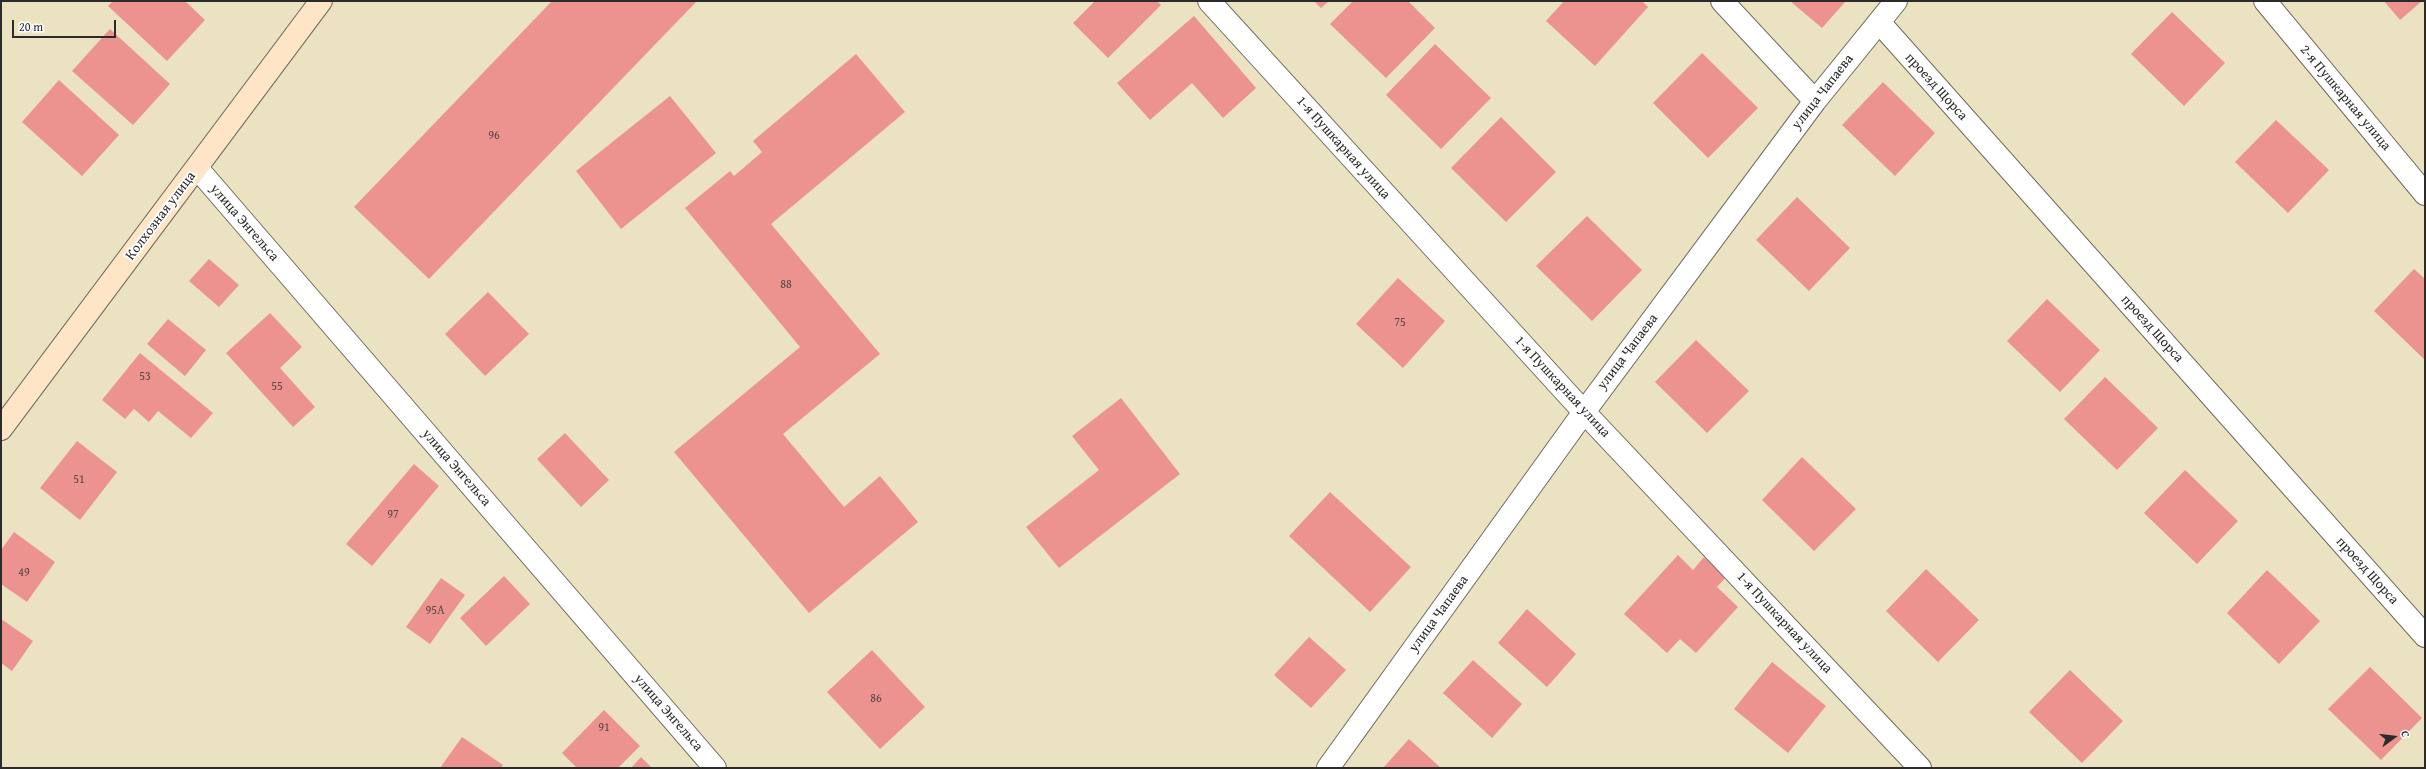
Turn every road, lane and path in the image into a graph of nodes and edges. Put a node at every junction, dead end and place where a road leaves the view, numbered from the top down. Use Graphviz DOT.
graph roads {
  1 [pos="321,1"];
  2 [pos="1209,1"];
  3 [pos="1722,1"];
  4 [pos="1896,1"];
  5 [pos="2265,1"];
  6 [pos="1879,22"];
  7 [pos="1815,101"];
  8 [pos="197,168"];
  9 [pos="2425,194"];
  10 [pos="1584,412"];
  11 [pos="1,429"];
  12 [pos="2425,636"];
  13 [pos="715,768"];
  14 [pos="1328,768"];
  15 [pos="1920,768"];
  1 -- 8 [label="main road, Колхозная улица"];
  2 -- 10 [label="street, 1-я Пушкарная улица"];
  3 -- 7 [label="street"];
  4 -- 6 [label="street, улица Чапаева"];
  5 -- 9 [label="street, 2-я Пушкарная улица"];
  6 -- 7 [label="street, улица Чапаева"];
  6 -- 12 [label="street, проезд Щорса"];
  7 -- 10 [label="street, улица Чапаева"];
  8 -- 11 [label="main road, Колхозная улица"];
  8 -- 13 [label="street, улица Энгельса"];
  10 -- 14 [label="street, улица Чапаева"];
  10 -- 15 [label="street, 1-я Пушкарная улица"];
}
